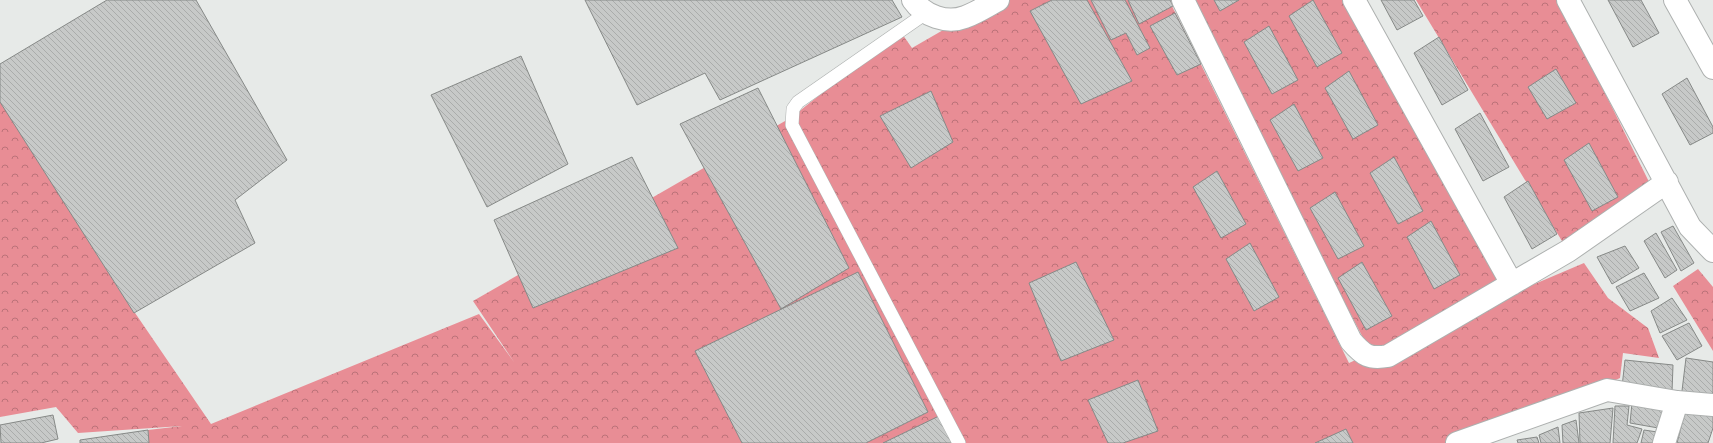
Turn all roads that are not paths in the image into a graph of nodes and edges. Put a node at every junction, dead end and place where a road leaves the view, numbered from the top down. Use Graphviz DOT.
graph roads {
  1 [pos="998,0"];
  2 [pos="1183,0"];
  3 [pos="1354,0"];
  4 [pos="1568,0"];
  5 [pos="1675,0"];
  6 [pos="919,6"];
  7 [pos="1713,68"];
  8 [pos="1667,182"];
  9 [pos="1713,251"];
  10 [pos="1512,284"];
  11 [pos="1677,402"];
  12 [pos="1713,405"];
  13 [pos="959,443"];
  14 [pos="1457,443"];
  15 [pos="1664,443"];
  1 -- 6 [label="street"];
  2 -- 10 [label="street"];
  3 -- 10 [label="street"];
  4 -- 8 [label="street"];
  5 -- 7 [label="street"];
  6 -- 13 [label="lane"];
  8 -- 9 [label="street"];
  8 -- 10 [label="street"];
  11 -- 12 [label="street"];
  11 -- 14 [label="street"];
  11 -- 15 [label="street"];
}
